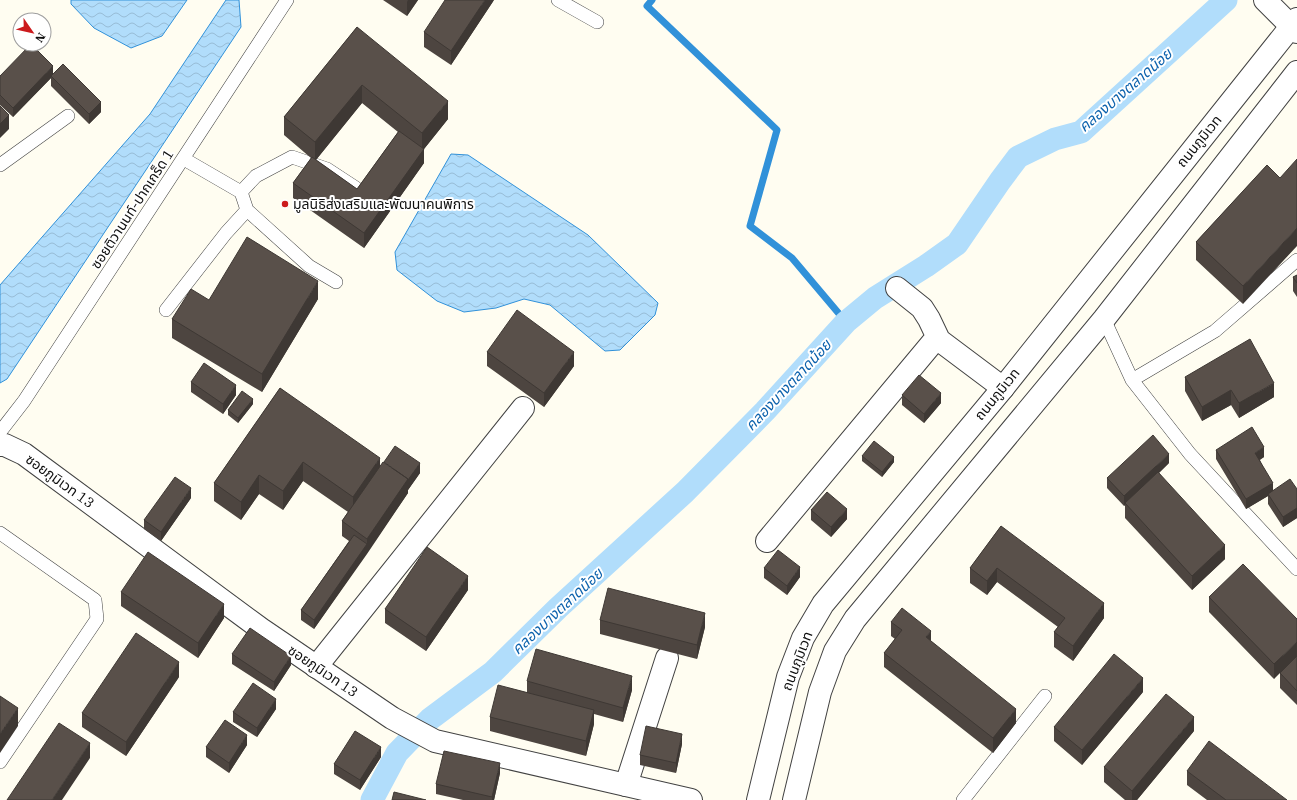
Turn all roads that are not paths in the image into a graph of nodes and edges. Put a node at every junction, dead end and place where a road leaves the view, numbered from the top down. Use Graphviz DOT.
graph roads {
  1 [pos="287,0"];
  2 [pos="558,0"];
  3 [pos="1265,0"];
  4 [pos="597,22"];
  5 [pos="1295,26"];
  6 [pos="1297,72"];
  7 [pos="68,116"];
  8 [pos="184,159"];
  9 [pos="0,165"];
  10 [pos="356,188"];
  11 [pos="241,192"];
  12 [pos="247,210"];
  13 [pos="1297,260"];
  14 [pos="336,282"];
  15 [pos="897,288"];
  16 [pos="166,310"];
  17 [pos="1104,319"];
  18 [pos="939,340"];
  19 [pos="1132,380"];
  20 [pos="1003,388"];
  21 [pos="524,408"];
  22 [pos="0,432"];
  23 [pos="0,445"];
  24 [pos="0,533"];
  25 [pos="767,541"];
  26 [pos="1297,569"];
  27 [pos="667,658"];
  28 [pos="316,667"];
  29 [pos="1045,696"];
  30 [pos="0,762"];
  31 [pos="626,785"];
  32 [pos="691,800"];
  33 [pos="758,800"];
  34 [pos="794,800"];
  35 [pos="963,800"];
  1 -- 8 [label="lane, ซอยติวานนท์-ปากเกร็ด 1"];
  2 -- 4 [label="lane"];
  3 -- 5 [label="street"];
  5 -- 20 [label="street, ถนนภูมิเวท"];
  6 -- 17 [label="street"];
  7 -- 9 [label="lane"];
  8 -- 11 [label="lane"];
  8 -- 22 [label="lane, ซอยติวานนท์-ปากเกร็ด 1"];
  10 -- 11 [label="lane"];
  11 -- 12 [label="lane"];
  12 -- 14 [label="lane"];
  12 -- 16 [label="lane"];
  13 -- 19 [label="lane"];
  15 -- 18 [label="street"];
  17 -- 19 [label="lane"];
  17 -- 34 [label="street"];
  18 -- 20 [label="street"];
  18 -- 25 [label="street"];
  19 -- 26 [label="lane"];
  20 -- 33 [label="street, ถนนภูมิเวท"];
  21 -- 28 [label="street"];
  23 -- 28 [label="street, ซอยภูมิเวท 13"];
  24 -- 30 [label="lane"];
  27 -- 31 [label="street"];
  28 -- 31 [label="street, ซอยภูมิเวท 13"];
  29 -- 35 [label="lane"];
  31 -- 32 [label="street, ซอยภูมิเวท 13"];
}
